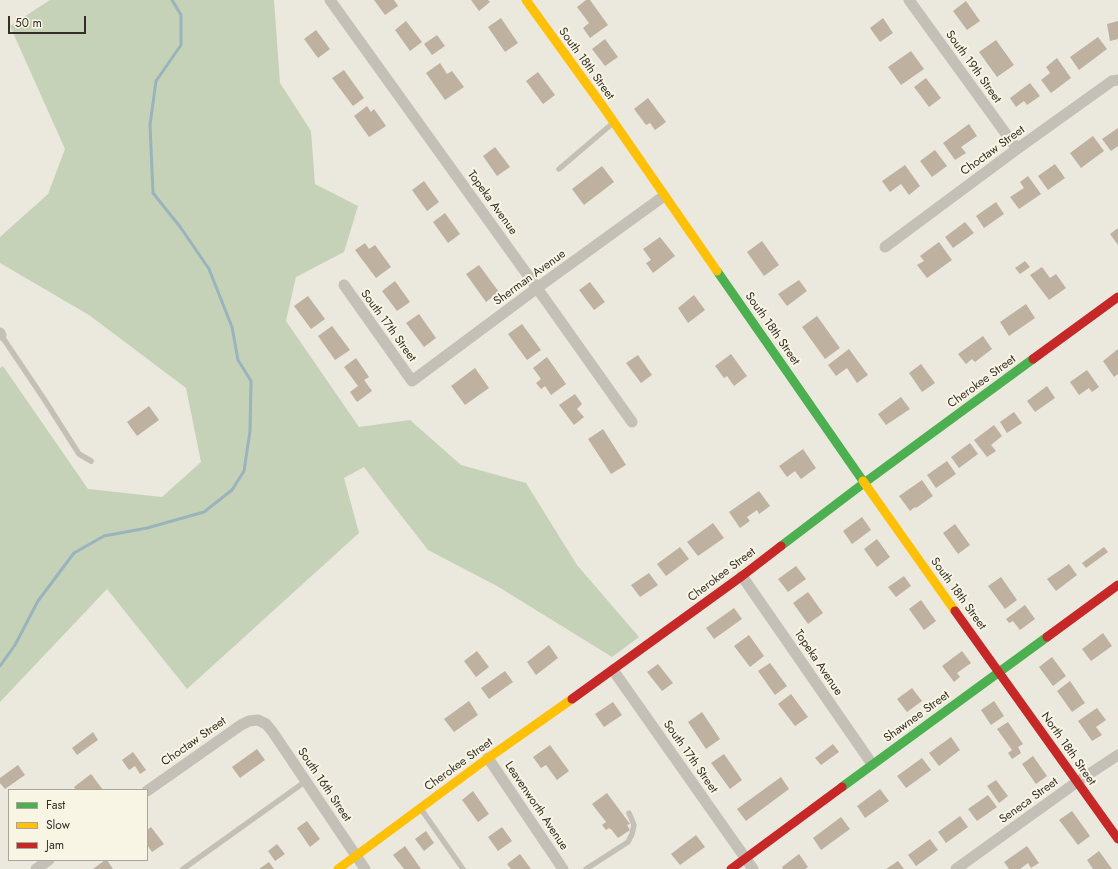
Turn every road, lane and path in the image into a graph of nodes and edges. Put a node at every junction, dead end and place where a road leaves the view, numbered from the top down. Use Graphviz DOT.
graph roads {
  1 [pos="330,0"];
  2 [pos="526,0"];
  3 [pos="909,0"];
  4 [pos="1118,80"];
  5 [pos="613,122"];
  6 [pos="1017,150"];
  7 [pos="559,169"];
  8 [pos="664,196"];
  9 [pos="885,247"];
  10 [pos="344,285"];
  11 [pos="537,288"];
  12 [pos="1118,297"];
  13 [pos="1,334"];
  14 [pos="412,381"];
  15 [pos="632,422"];
  16 [pos="91,461"];
  17 [pos="864,483"];
  18 [pos="742,576"];
  19 [pos="1118,585"];
  20 [pos="613,670"];
  21 [pos="999,672"];
  22 [pos="258,720"];
  23 [pos="1118,754"];
  24 [pos="488,758"];
  25 [pos="872,764"];
  26 [pos="306,781"];
  27 [pos="1077,782"];
  28 [pos="148,790"];
  29 [pos="420,808"];
  30 [pos="629,813"];
  31 [pos="1118,839"];
  32 [pos="356,856"];
  33 [pos="746,859"];
  34 [pos="48,861"];
  35 [pos="36,869"];
  36 [pos="183,869"];
  37 [pos="338,869"];
  38 [pos="365,869"];
  39 [pos="463,869"];
  40 [pos="563,869"];
  41 [pos="586,869"];
  42 [pos="731,869"];
  43 [pos="753,869"];
  44 [pos="956,869"];
  1 -- 11 [label="street, Topeka Avenue"];
  2 -- 5 [label="street, South 18th Street"];
  3 -- 6 [label="street, South 19th Street"];
  4 -- 6 [label="street, Choctaw Street"];
  5 -- 7 [label="lane"];
  5 -- 8 [label="street, South 18th Street"];
  6 -- 9 [label="street, Choctaw Street"];
  8 -- 11 [label="street, Sherman Avenue"];
  8 -- 17 [label="street, South 18th Street"];
  10 -- 14 [label="street, South 17th Street"];
  11 -- 14 [label="street, Sherman Avenue"];
  11 -- 15 [label="street, Topeka Avenue"];
  12 -- 17 [label="street, Cherokee Street"];
  13 -- 16 [label="lane"];
  17 -- 18 [label="street, Cherokee Street"];
  17 -- 21 [label="street, South 18th Street"];
  18 -- 20 [label="street, Cherokee Street"];
  18 -- 25 [label="street, Topeka Avenue"];
  19 -- 21 [label="street, Shawnee Street"];
  20 -- 24 [label="street, Cherokee Street"];
  20 -- 33 [label="street, South 17th Street"];
  21 -- 25 [label="street, Shawnee Street"];
  21 -- 27 [label="street, North 18th Street"];
  22 -- 26 [label="street, South 16th Street"];
  22 -- 28 [label="street, Choctaw Street"];
  23 -- 27 [label="street, Seneca Street"];
  24 -- 29 [label="street, Cherokee Street"];
  24 -- 40 [label="street, Leavenworth Avenue"];
  25 -- 33 [label="street, Shawnee Street"];
  26 -- 32 [label="street, South 16th Street"];
  26 -- 36 [label="lane"];
  27 -- 31 [label="street, North 18th Street"];
  27 -- 44 [label="street, Seneca Street"];
  29 -- 32 [label="street, Cherokee Street"];
  29 -- 39 [label="lane"];
  30 -- 41 [label="lane"];
  32 -- 37 [label="street, Cherokee Street"];
  32 -- 38 [label="street, South 16th Street"];
  33 -- 42 [label="street, Shawnee Street"];
  33 -- 43 [label="street, South 17th Street"];
  34 -- 35 [label="street"];
}
